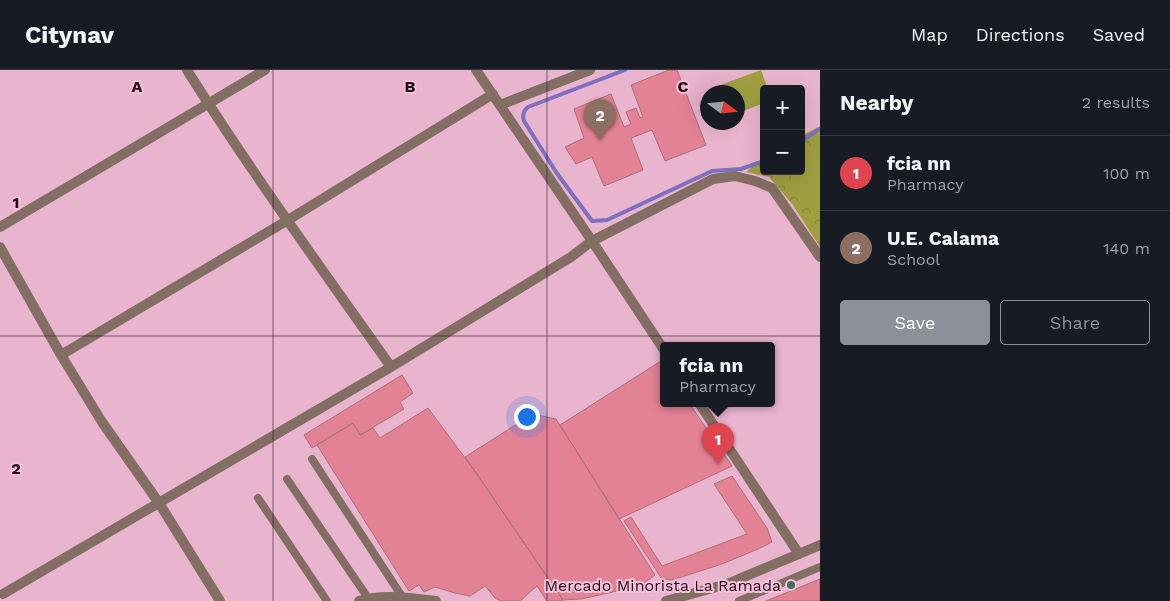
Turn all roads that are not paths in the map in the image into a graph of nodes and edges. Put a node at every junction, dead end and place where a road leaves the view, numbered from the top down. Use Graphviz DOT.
graph roads {
  1 [pos="187,70"];
  2 [pos="266,70"];
  3 [pos="476,70"];
  4 [pos="590,70"];
  5 [pos="493,94"];
  6 [pos="209,104"];
  7 [pos="500,105"];
  8 [pos="288,220"];
  9 [pos="0,227"];
  10 [pos="592,241"];
  11 [pos="0,247"];
  12 [pos="820,257"];
  13 [pos="660,344"];
  14 [pos="61,355"];
  15 [pos="391,367"];
  16 [pos="702,407"];
  17 [pos="312,459"];
  18 [pos="287,479"];
  19 [pos="258,498"];
  20 [pos="158,503"];
  21 [pos="820,545"];
  22 [pos="799,554"];
  23 [pos="820,567"];
  24 [pos="4,595"];
  25 [pos="403,598"];
  26 [pos="363,600"];
  27 [pos="220,601"];
  28 [pos="327,601"];
  29 [pos="436,601"];
  30 [pos="666,601"];
  31 [pos="739,601"];
  1 -- 6 [label="street"];
  2 -- 6 [label="street"];
  3 -- 5 [label="street"];
  4 -- 7 [label="street"];
  5 -- 7 [label="street"];
  5 -- 8 [label="street"];
  6 -- 8 [label="street"];
  6 -- 9 [label="street"];
  7 -- 10 [label="street"];
  8 -- 14 [label="street"];
  8 -- 15 [label="street"];
  10 -- 12 [label="street"];
  10 -- 13 [label="street"];
  10 -- 15 [label="street"];
  11 -- 14 [label="street"];
  14 -- 20 [label="street"];
  15 -- 20 [label="street"];
  16 -- 22 [label="street"];
  17 -- 25 [label="lane"];
  18 -- 26 [label="lane"];
  19 -- 28 [label="lane"];
  20 -- 24 [label="street"];
  20 -- 27 [label="street"];
  21 -- 22 [label="street"];
  22 -- 30 [label="street"];
  23 -- 31 [label="lane"];
  25 -- 26 [label="street"];
  25 -- 29 [label="street"];
}
